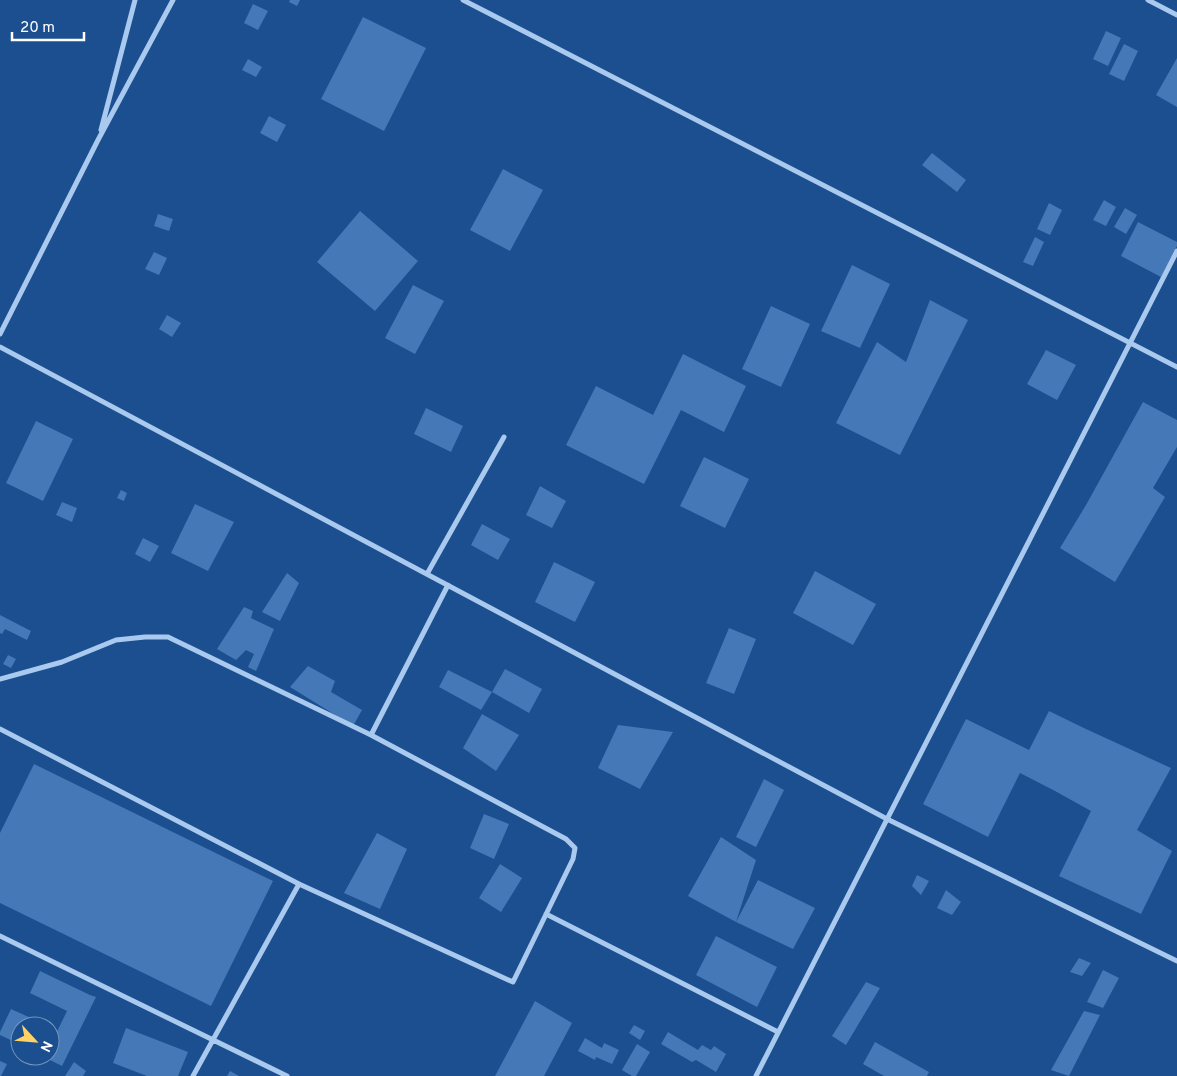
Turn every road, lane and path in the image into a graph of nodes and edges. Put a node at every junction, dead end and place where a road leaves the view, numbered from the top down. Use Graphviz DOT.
graph roads {
  1 [pos="135,0"];
  2 [pos="173,0"];
  3 [pos="463,0"];
  4 [pos="1148,0"];
  5 [pos="1177,15"];
  6 [pos="98,140"];
  7 [pos="1177,251"];
  8 [pos="0,334"];
  9 [pos="1130,342"];
  10 [pos="0,347"];
  11 [pos="1177,367"];
  12 [pos="504,437"];
  13 [pos="427,574"];
  14 [pos="448,585"];
  15 [pos="0,679"];
  16 [pos="0,729"];
  17 [pos="371,735"];
  18 [pos="887,819"];
  19 [pos="299,884"];
  20 [pos="546,914"];
  21 [pos="0,936"];
  22 [pos="1177,961"];
  23 [pos="778,1032"];
  24 [pos="213,1040"];
  25 [pos="193,1076"];
  26 [pos="287,1076"];
  27 [pos="756,1076"];
  1 -- 6 [label="street"];
  2 -- 6 [label="street"];
  3 -- 9 [label="street"];
  4 -- 5 [label="street"];
  6 -- 8 [label="street"];
  7 -- 9 [label="street"];
  9 -- 11 [label="street"];
  9 -- 18 [label="street"];
  10 -- 13 [label="street"];
  12 -- 13 [label="street"];
  13 -- 14 [label="street"];
  14 -- 17 [label="street"];
  14 -- 18 [label="street"];
  15 -- 17 [label="street"];
  16 -- 19 [label="street"];
  17 -- 20 [label="street"];
  18 -- 22 [label="street"];
  18 -- 23 [label="street"];
  19 -- 20 [label="street"];
  19 -- 24 [label="street"];
  20 -- 23 [label="street"];
  21 -- 24 [label="street"];
  23 -- 27 [label="street"];
  24 -- 25 [label="street"];
  24 -- 26 [label="street"];
}
